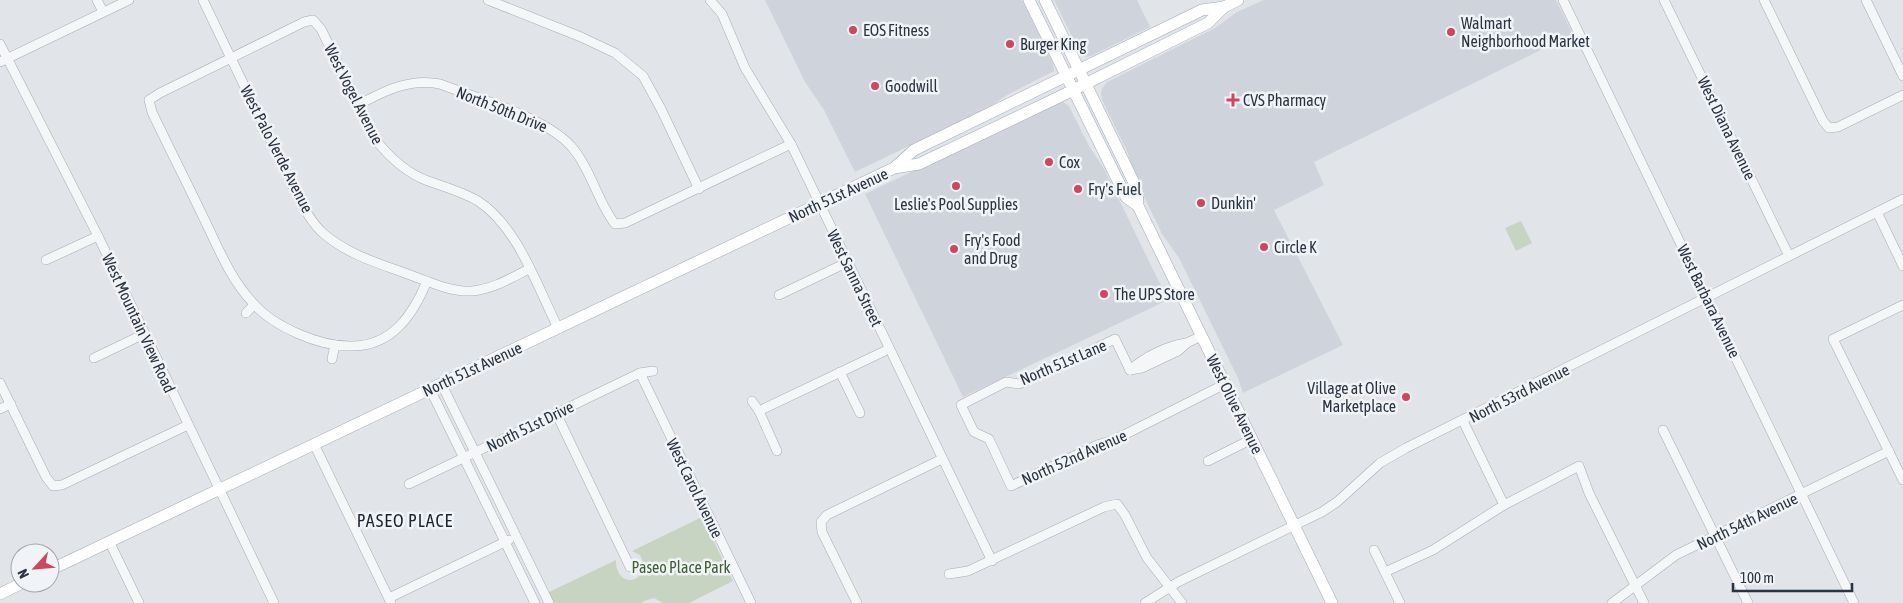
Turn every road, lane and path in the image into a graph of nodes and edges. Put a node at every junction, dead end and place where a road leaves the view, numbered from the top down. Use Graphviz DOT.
graph roads {
  1 [pos="97,0"];
  2 [pos="129,0"];
  3 [pos="203,0"];
  4 [pos="488,0"];
  5 [pos="710,0"];
  6 [pos="1029,0"];
  7 [pos="1045,0"];
  8 [pos="1238,0"];
  9 [pos="1563,0"];
  10 [pos="1664,0"];
  11 [pos="1764,0"];
  12 [pos="1866,0"];
  13 [pos="1224,7"];
  14 [pos="103,12"];
  15 [pos="0,44"];
  16 [pos="232,59"];
  17 [pos="3,60"];
  18 [pos="1080,70"];
  19 [pos="1903,76"];
  20 [pos="1066,77"];
  21 [pos="1086,84"];
  22 [pos="1073,90"];
  23 [pos="1903,94"];
  24 [pos="358,105"];
  25 [pos="790,144"];
  26 [pos="894,168"];
  27 [pos="699,189"];
  28 [pos="1903,199"];
  29 [pos="820,204"];
  30 [pos="1138,206"];
  31 [pos="1877,212"];
  32 [pos="98,236"];
  33 [pos="1789,256"];
  34 [pos="46,260"];
  35 [pos="848,262"];
  36 [pos="1903,266"];
  37 [pos="530,270"];
  38 [pos="427,281"];
  39 [pos="779,295"];
  40 [pos="1708,298"];
  41 [pos="254,305"];
  42 [pos="1903,305"];
  43 [pos="246,313"];
  44 [pos="558,328"];
  45 [pos="144,334"];
  46 [pos="1201,336"];
  47 [pos="335,345"];
  48 [pos="889,349"];
  49 [pos="94,358"];
  50 [pos="332,359"];
  51 [pos="653,372"];
  52 [pos="840,372"];
  53 [pos="640,373"];
  54 [pos="0,383"];
  55 [pos="441,384"];
  56 [pos="1225,384"];
  57 [pos="430,389"];
  58 [pos="752,401"];
  59 [pos="11,404"];
  60 [pos="961,405"];
  61 [pos="0,409"];
  62 [pos="759,411"];
  63 [pos="556,413"];
  64 [pos="860,413"];
  65 [pos="1462,421"];
  66 [pos="188,425"];
  67 [pos="1663,430"];
  68 [pos="1252,439"];
  69 [pos="314,444"];
  70 [pos="777,451"];
  71 [pos="1889,451"];
  72 [pos="475,452"];
  73 [pos="464,458"];
  74 [pos="942,459"];
  75 [pos="1208,461"];
  76 [pos="1903,480"];
  77 [pos="408,484"];
  78 [pos="219,489"];
  79 [pos="1801,494"];
  80 [pos="1504,505"];
  81 [pos="1295,525"];
  82 [pos="1715,536"];
  83 [pos="516,537"];
  84 [pos="109,541"];
  85 [pos="505,542"];
  86 [pos="1374,550"];
  87 [pos="992,561"];
  88 [pos="60,565"];
  89 [pos="630,567"];
  90 [pos="1385,572"];
  91 [pos="949,574"];
  92 [pos="1635,586"];
  93 [pos="1168,587"];
  94 [pos="390,601"];
  95 [pos="139,603"];
  96 [pos="274,603"];
  97 [pos="535,603"];
  98 [pos="549,603"];
  99 [pos="751,603"];
  100 [pos="857,603"];
  101 [pos="1145,603"];
  102 [pos="1182,603"];
  103 [pos="1332,603"];
  104 [pos="1400,603"];
  105 [pos="1612,603"];
  106 [pos="1644,603"];
  107 [pos="1748,603"];
  108 [pos="1854,603"];
  1 -- 14 [label="street"];
  2 -- 14 [label="street"];
  3 -- 16 [label="street, West Palo Verde Avenue"];
  4 -- 27 [label="street"];
  5 -- 25 [label="street, West Sanna Street"];
  6 -- 20 [label="main road, West Olive Avenue"];
  7 -- 18 [label="main road, West Olive Avenue"];
  8 -- 13 [label="main road, North 51st Avenue"];
  9 -- 40 [label="street, West Barbara Avenue"];
  10 -- 33 [label="street, West Diana Avenue"];
  11 -- 23 [label="street"];
  12 -- 19 [label="street"];
  13 -- 18 [label="main road, North 51st Avenue"];
  13 -- 21 [label="main road, North 51st Avenue"];
  14 -- 17 [label="street"];
  15 -- 17 [label="street, West Mountain View Road"];
  16 -- 24 [label="street, West Vogel Avenue"];
  16 -- 38 [label="street, West Palo Verde Avenue"];
  16 -- 41 [label="street"];
  17 -- 32 [label="street, West Mountain View Road"];
  18 -- 20 [label="main road, North 51st Avenue"];
  18 -- 21 [label="main road, West Olive Avenue"];
  20 -- 22 [label="main road, West Olive Avenue"];
  20 -- 26 [label="main road, North 51st Avenue"];
  21 -- 22 [label="main road, North 51st Avenue"];
  21 -- 30 [label="main road, West Olive Avenue"];
  22 -- 26 [label="main road, North 51st Avenue"];
  22 -- 30 [label="main road, West Olive Avenue"];
  24 -- 27 [label="street, North 50th Drive"];
  24 -- 37 [label="street, West Vogel Avenue"];
  25 -- 27 [label="street, North 50th Drive"];
  25 -- 29 [label="street, West Sanna Street"];
  26 -- 29 [label="main road, North 51st Avenue"];
  28 -- 31 [label="street, North 53rd Avenue"];
  29 -- 35 [label="street, West Sanna Street"];
  29 -- 44 [label="main road, North 51st Avenue"];
  30 -- 46 [label="main road, West Olive Avenue"];
  31 -- 33 [label="street, North 53rd Avenue"];
  31 -- 36 [label="street"];
  32 -- 34 [label="street"];
  32 -- 45 [label="street, West Mountain View Road"];
  33 -- 40 [label="street, North 53rd Avenue"];
  35 -- 39 [label="street"];
  35 -- 48 [label="street, West Sanna Street"];
  37 -- 38 [label="street"];
  37 -- 44 [label="street, West Vogel Avenue"];
  38 -- 47 [label="street"];
  40 -- 65 [label="street, North 53rd Avenue"];
  40 -- 79 [label="street, West Barbara Avenue"];
  41 -- 43 [label="street"];
  41 -- 47 [label="street"];
  42 -- 71 [label="street"];
  44 -- 55 [label="main road, North 51st Avenue"];
  45 -- 49 [label="street"];
  45 -- 66 [label="street, West Mountain View Road"];
  46 -- 56 [label="main road, West Olive Avenue"];
  46 -- 60 [label="street, North 51st Lane"];
  47 -- 50 [label="street"];
  48 -- 52 [label="street"];
  48 -- 74 [label="street, West Sanna Street"];
  51 -- 53 [label="street, North 51st Drive"];
  52 -- 62 [label="street"];
  52 -- 64 [label="street"];
  53 -- 63 [label="street, North 51st Drive"];
  53 -- 99 [label="street, West Carol Avenue"];
  54 -- 59 [label="street"];
  55 -- 57 [label="main road, North 51st Avenue"];
  55 -- 72 [label="street"];
  56 -- 60 [label="street, North 52nd Avenue"];
  56 -- 68 [label="main road, West Olive Avenue"];
  57 -- 69 [label="main road, North 51st Avenue"];
  57 -- 73 [label="street"];
  58 -- 62 [label="street"];
  59 -- 61 [label="street"];
  59 -- 66 [label="street"];
  62 -- 70 [label="street"];
  63 -- 72 [label="street, North 51st Drive"];
  63 -- 89 [label="street"];
  65 -- 80 [label="street"];
  65 -- 81 [label="street, North 53rd Avenue"];
  66 -- 78 [label="street, West Mountain View Road"];
  67 -- 82 [label="street"];
  68 -- 75 [label="street"];
  68 -- 81 [label="main road, West Olive Avenue"];
  69 -- 78 [label="main road, North 51st Avenue"];
  69 -- 94 [label="street"];
  71 -- 76 [label="street"];
  71 -- 79 [label="street, North 54th Avenue"];
  72 -- 73 [label="street, North 51st Drive"];
  72 -- 83 [label="street"];
  73 -- 77 [label="street, North 51st Drive"];
  73 -- 85 [label="street"];
  74 -- 87 [label="street, West Sanna Street"];
  74 -- 100 [label="street"];
  78 -- 84 [label="main road, North 51st Avenue"];
  78 -- 96 [label="street, West Mountain View Road"];
  79 -- 82 [label="street, North 54th Avenue"];
  79 -- 108 [label="street, West Barbara Avenue"];
  80 -- 90 [label="street"];
  80 -- 92 [label="street"];
  81 -- 93 [label="street, North 53rd Avenue"];
  81 -- 103 [label="main road, West Olive Avenue"];
  82 -- 92 [label="street, North 54th Avenue"];
  82 -- 107 [label="street"];
  83 -- 85 [label="street"];
  83 -- 98 [label="street"];
  84 -- 88 [label="main road, North 51st Avenue"];
  84 -- 95 [label="street"];
  85 -- 94 [label="street"];
  85 -- 97 [label="street"];
  86 -- 90 [label="street"];
  87 -- 91 [label="street"];
  87 -- 93 [label="street"];
  90 -- 104 [label="street"];
  92 -- 105 [label="street, North 54th Avenue"];
  92 -- 106 [label="street"];
  93 -- 101 [label="street, North 53rd Avenue"];
  93 -- 102 [label="street"];
}
